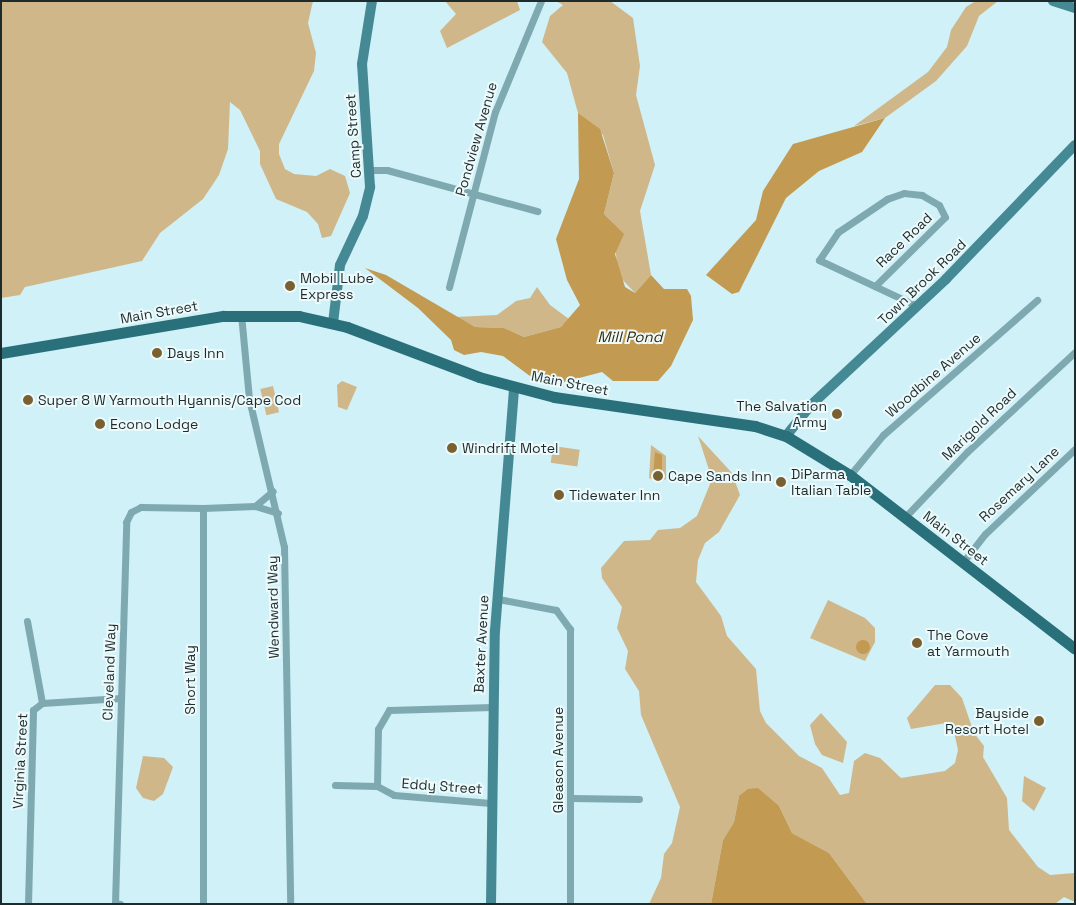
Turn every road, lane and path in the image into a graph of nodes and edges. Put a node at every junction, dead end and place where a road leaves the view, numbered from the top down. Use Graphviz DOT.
graph roads {
  1 [pos="372,1"];
  2 [pos="541,1"];
  3 [pos="1052,1"];
  4 [pos="1075,8"];
  5 [pos="1075,145"];
  6 [pos="370,170"];
  7 [pos="474,193"];
  8 [pos="537,211"];
  9 [pos="875,286"];
  10 [pos="449,287"];
  11 [pos="1037,300"];
  12 [pos="917,306"];
  13 [pos="241,314"];
  14 [pos="333,323"];
  15 [pos="1075,352"];
  16 [pos="1,353"];
  17 [pos="514,386"];
  18 [pos="786,436"];
  19 [pos="1075,449"];
  20 [pos="850,475"];
  21 [pos="273,491"];
  22 [pos="255,506"];
  23 [pos="203,508"];
  24 [pos="278,513"];
  25 [pos="905,517"];
  26 [pos="964,562"];
  27 [pos="498,599"];
  28 [pos="27,621"];
  29 [pos="1075,649"];
  30 [pos="121,698"];
  31 [pos="42,703"];
  32 [pos="492,707"];
  33 [pos="335,785"];
  34 [pos="378,786"];
  35 [pos="571,798"];
  36 [pos="638,798"];
  37 [pos="491,802"];
  38 [pos="115,903"];
  39 [pos="28,904"];
  40 [pos="202,904"];
  41 [pos="290,904"];
  42 [pos="491,904"];
  43 [pos="570,904"];
  1 -- 6 [label="main road, Camp Street"];
  2 -- 7 [label="street, Pondview Avenue"];
  3 -- 4 [label="main road"];
  5 -- 12 [label="main road, Town Brook Road"];
  6 -- 7 [label="street"];
  6 -- 14 [label="main road, Camp Street"];
  7 -- 8 [label="street"];
  7 -- 10 [label="street, Pondview Avenue"];
  9 -- 9 [label="street, Race Road"];
  9 -- 12 [label="street"];
  11 -- 20 [label="street, Woodbine Avenue"];
  12 -- 18 [label="main road, Town Brook Road"];
  13 -- 14 [label="main road, Main Street"];
  13 -- 16 [label="main road, Main Street"];
  13 -- 21 [label="street, Wendward Way"];
  14 -- 17 [label="main road, Main Street"];
  15 -- 25 [label="street, Marigold Road"];
  17 -- 18 [label="main road, Main Street"];
  17 -- 27 [label="main road, Baxter Avenue"];
  18 -- 20 [label="main road, Main Street"];
  19 -- 26 [label="street, Rosemary Lane"];
  20 -- 25 [label="main road, Main Street"];
  21 -- 22 [label="street"];
  21 -- 24 [label="street, Wendward Way"];
  22 -- 23 [label="street"];
  22 -- 24 [label="street"];
  23 -- 30 [label="street, Cleveland Way"];
  23 -- 40 [label="street, Short Way"];
  24 -- 41 [label="street, Wendward Way"];
  25 -- 26 [label="main road, Main Street"];
  26 -- 29 [label="main road, Main Street"];
  27 -- 32 [label="main road, Baxter Avenue"];
  27 -- 35 [label="street, Gleason Avenue"];
  28 -- 31 [label="street"];
  30 -- 31 [label="street, Virginia Street"];
  30 -- 38 [label="street, Cleveland Way"];
  31 -- 39 [label="street, Virginia Street"];
  32 -- 34 [label="street"];
  32 -- 37 [label="main road, Baxter Avenue"];
  33 -- 34 [label="street, Eddy Street"];
  34 -- 37 [label="street, Eddy Street"];
  35 -- 36 [label="street"];
  35 -- 43 [label="street, Gleason Avenue"];
  37 -- 42 [label="main road, Baxter Avenue"];
}
